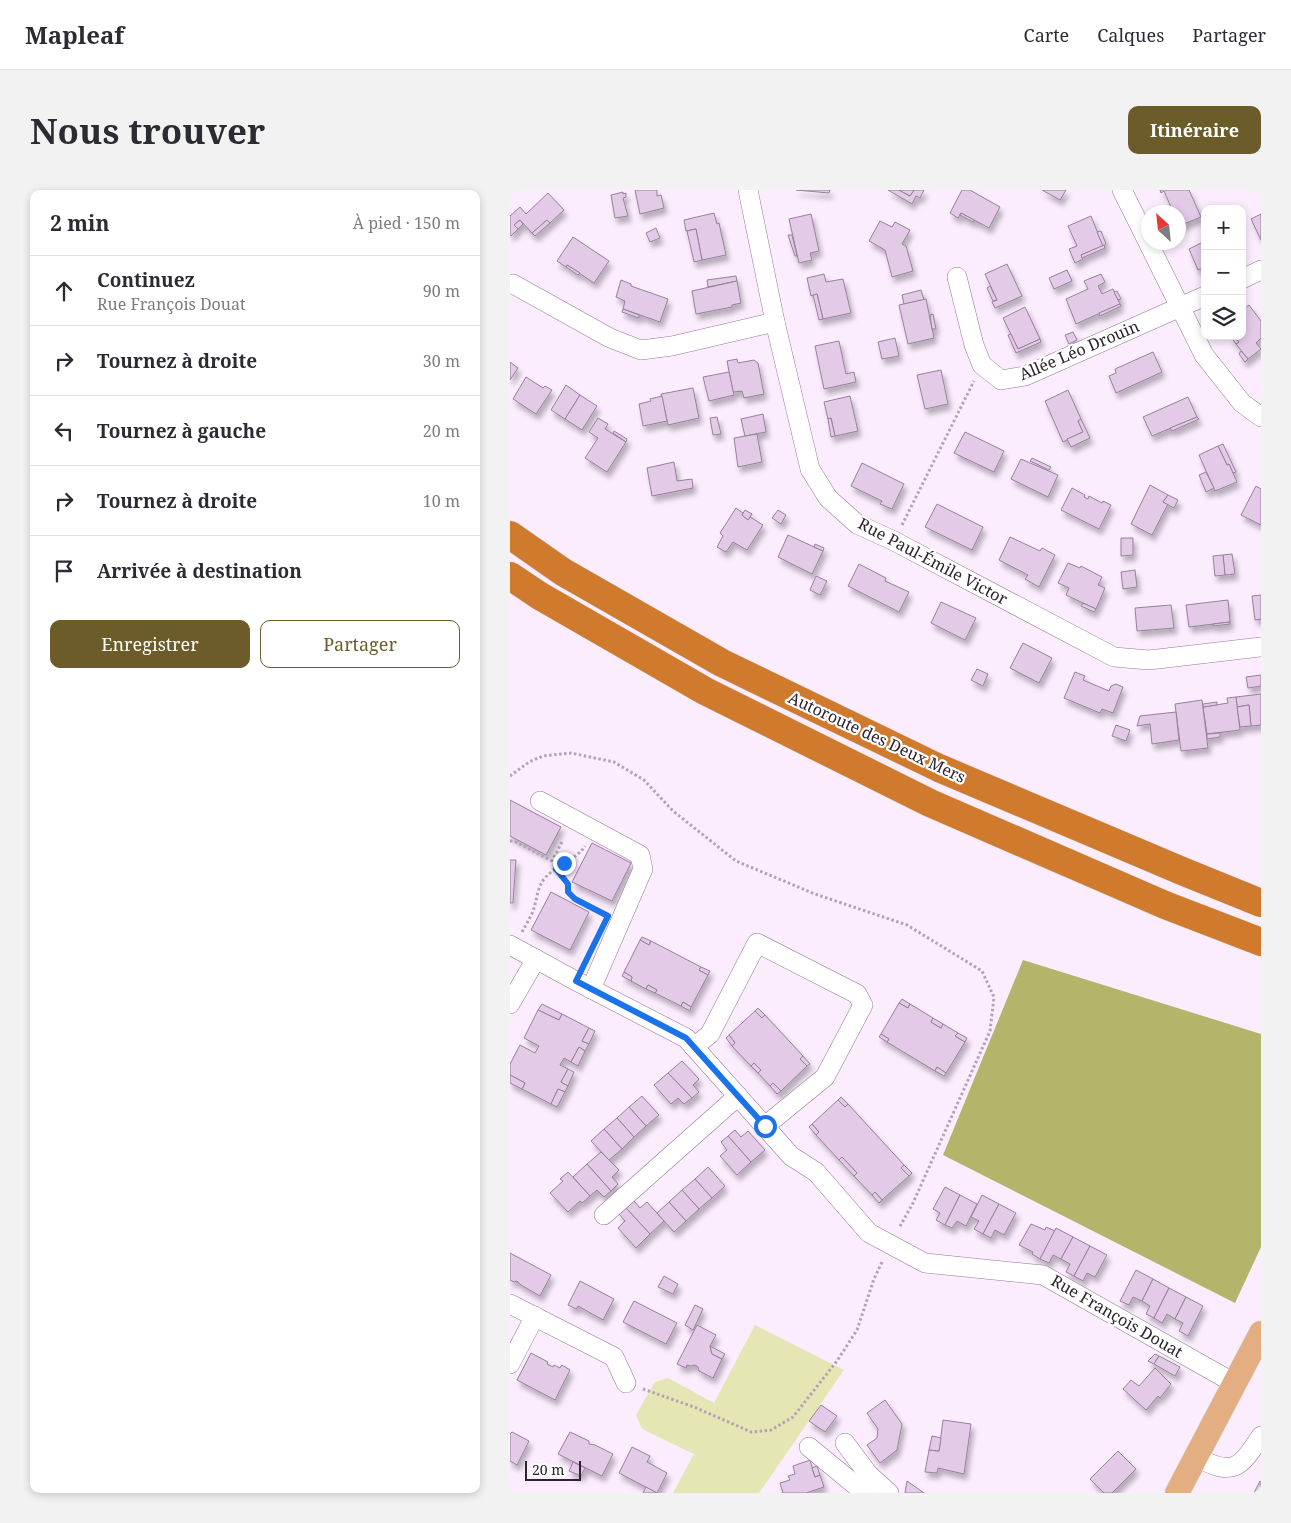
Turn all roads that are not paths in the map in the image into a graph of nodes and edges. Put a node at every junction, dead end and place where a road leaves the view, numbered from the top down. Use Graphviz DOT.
graph roads {
  1 [pos="748,190"];
  2 [pos="1122,190"];
  3 [pos="1261,270"];
  4 [pos="1246,277"];
  5 [pos="957,278"];
  6 [pos="513,284"];
  7 [pos="1201,298"];
  8 [pos="1180,308"];
  9 [pos="775,322"];
  10 [pos="1261,417"];
  11 [pos="510,536"];
  12 [pos="510,576"];
  13 [pos="1261,647"];
  14 [pos="540,801"];
  15 [pos="1261,903"];
  16 [pos="1261,942"];
  17 [pos="512,946"];
  18 [pos="536,959"];
  19 [pos="591,989"];
  20 [pos="510,1004"];
  21 [pos="694,1047"];
  22 [pos="738,1096"];
  23 [pos="765,1126"];
  24 [pos="604,1215"];
  25 [pos="510,1304"];
  26 [pos="535,1316"];
  27 [pos="1261,1333"];
  28 [pos="510,1364"];
  29 [pos="626,1383"];
  30 [pos="1234,1383"];
  31 [pos="1261,1436"];
  32 [pos="845,1443"];
  33 [pos="809,1447"];
  34 [pos="1196,1457"];
  35 [pos="865,1493"];
  36 [pos="889,1493"];
  37 [pos="1178,1493"];
  1 -- 9 [label="street, Rue Paul-Émile Victor"];
  2 -- 8 [label="street"];
  3 -- 4 [label="street"];
  5 -- 8 [label="street, Allée Léo Drouin"];
  6 -- 9 [label="street"];
  7 -- 8 [label="street, Allée Léo Drouin"];
  8 -- 10 [label="street"];
  9 -- 13 [label="street, Rue Paul-Émile Victor"];
  11 -- 15 [label="highway, Autoroute des Deux Mers"];
  12 -- 16 [label="highway, Autoroute des Deux Mers"];
  14 -- 19 [label="street"];
  17 -- 18 [label="street, Rue François Douat"];
  18 -- 19 [label="street, Rue François Douat"];
  18 -- 20 [label="street"];
  19 -- 21 [label="street, Rue François Douat"];
  21 -- 22 [label="street, Rue François Douat"];
  21 -- 23 [label="street"];
  22 -- 23 [label="street, Rue François Douat"];
  22 -- 24 [label="street"];
  23 -- 30 [label="street, Rue François Douat"];
  25 -- 26 [label="street"];
  26 -- 28 [label="street"];
  26 -- 29 [label="street"];
  27 -- 30 [label="main road"];
  30 -- 34 [label="main road"];
  31 -- 34 [label="street"];
  32 -- 36 [label="street"];
  33 -- 35 [label="street"];
  34 -- 37 [label="main road"];
}
